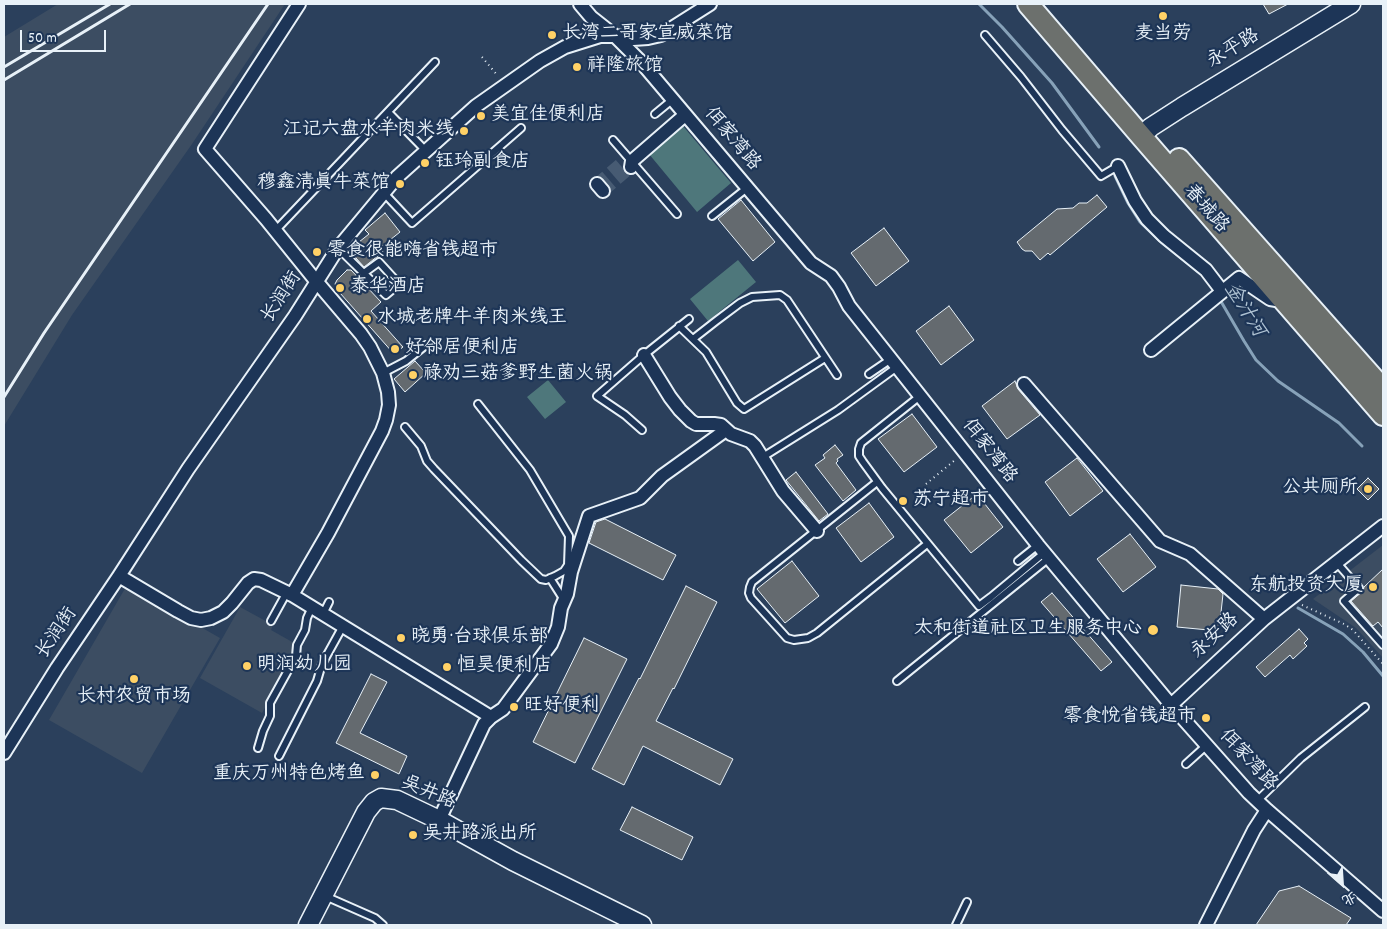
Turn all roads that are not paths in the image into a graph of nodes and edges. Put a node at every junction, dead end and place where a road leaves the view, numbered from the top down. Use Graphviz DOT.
graph roads {
  1 [pos="299,4"];
  2 [pos="580,4"];
  3 [pos="710,4"];
  4 [pos="1028,4"];
  5 [pos="1045,4"];
  6 [pos="1351,4"];
  7 [pos="985,34"];
  8 [pos="615,36"];
  9 [pos="435,62"];
  10 [pos="672,100"];
  11 [pos="388,112"];
  12 [pos="656,114"];
  13 [pos="685,114"];
  14 [pos="521,128"];
  15 [pos="1146,131"];
  16 [pos="614,140"];
  17 [pos="426,152"];
  18 [pos="629,163"];
  19 [pos="1115,168"];
  20 [pos="747,188"];
  21 [pos="384,193"];
  22 [pos="677,214"];
  23 [pos="712,216"];
  24 [pos="276,230"];
  25 [pos="338,248"];
  26 [pos="364,273"];
  27 [pos="316,281"];
  28 [pos="1218,295"];
  29 [pos="1285,302"];
  30 [pos="689,318"];
  31 [pos="680,326"];
  32 [pos="693,339"];
  33 [pos="426,345"];
  34 [pos="1151,350"];
  35 [pos="644,355"];
  36 [pos="826,358"];
  37 [pos="894,363"];
  38 [pos="383,373"];
  39 [pos="869,374"];
  40 [pos="837,375"];
  41 [pos="1024,384"];
  42 [pos="1383,390"];
  43 [pos="920,396"];
  44 [pos="478,404"];
  45 [pos="1383,415"];
  46 [pos="406,427"];
  47 [pos="642,430"];
  48 [pos="726,430"];
  49 [pos="766,455"];
  50 [pos="877,482"];
  51 [pos="908,519"];
  52 [pos="901,525"];
  53 [pos="1383,526"];
  54 [pos="817,531"];
  55 [pos="927,544"];
  56 [pos="1043,552"];
  57 [pos="1018,561"];
  58 [pos="1337,563"];
  59 [pos="119,576"];
  60 [pos="550,578"];
  61 [pos="289,594"];
  62 [pos="564,600"];
  63 [pos="330,602"];
  64 [pos="317,610"];
  65 [pos="1264,618"];
  66 [pos="271,620"];
  67 [pos="343,626"];
  68 [pos="1383,645"];
  69 [pos="897,681"];
  70 [pos="1171,705"];
  71 [pos="1365,707"];
  72 [pos="491,716"];
  73 [pos="1207,745"];
  74 [pos="258,748"];
  75 [pos="4,753"];
  76 [pos="279,756"];
  77 [pos="1186,764"];
  78 [pos="1257,801"];
  79 [pos="1267,810"];
  80 [pos="439,820"];
  81 [pos="324,895"];
  82 [pos="967,902"];
  83 [pos="1383,910"];
  84 [pos="307,922"];
  85 [pos="383,925"];
  86 [pos="642,925"];
  87 [pos="956,925"];
  88 [pos="1206,925"];
  1 -- 24 [label="street"];
  2 -- 8 [label="street, 佴家湾路"];
  3 -- 8 [label="street, 长润街"];
  4 -- 15 [label="main road, 春城路"];
  5 -- 15 [label="main road, 春城路"];
  6 -- 15 [label="street, 永平路"];
  7 -- 19 [label="lane"];
  8 -- 10 [label="street, 佴家湾路"];
  8 -- 17 [label="street, 长润街"];
  9 -- 11 [label="lane"];
  10 -- 12 [label="lane"];
  10 -- 13 [label="street, 佴家湾路"];
  11 -- 17 [label="lane"];
  11 -- 24 [label="lane"];
  13 -- 18 [label="street"];
  13 -- 20 [label="street, 佴家湾路"];
  14 -- 21 [label="lane"];
  15 -- 29 [label="main road, 春城路"];
  15 -- 42 [label="main road, 春城路"];
  16 -- 18 [label="lane"];
  17 -- 21 [label="street, 长润街"];
  18 -- 22 [label="lane"];
  19 -- 28 [label="street"];
  20 -- 23 [label="lane"];
  20 -- 37 [label="street, 佴家湾路"];
  21 -- 25 [label="street, 长润街"];
  24 -- 27 [label="street"];
  25 -- 26 [label="lane"];
  25 -- 27 [label="street, 长润街"];
  26 -- 26 [label="lane"];
  27 -- 38 [label="street"];
  27 -- 59 [label="street, 长润街"];
  28 -- 29 [label="street"];
  28 -- 34 [label="street"];
  29 -- 45 [label="main road, 春城路"];
  30 -- 31 [label="lane"];
  31 -- 32 [label="lane"];
  31 -- 35 [label="lane"];
  32 -- 36 [label="lane"];
  32 -- 36 [label="lane"];
  33 -- 38 [label="lane"];
  35 -- 47 [label="lane"];
  35 -- 48 [label="street"];
  36 -- 40 [label="lane"];
  37 -- 39 [label="lane"];
  37 -- 43 [label="street, 佴家湾路"];
  37 -- 49 [label="lane"];
  38 -- 61 [label="street"];
  41 -- 65 [label="street"];
  43 -- 50 [label="lane"];
  43 -- 56 [label="street, 佴家湾路"];
  44 -- 60 [label="lane"];
  46 -- 60 [label="lane"];
  48 -- 54 [label="street"];
  48 -- 62 [label="street"];
  50 -- 51 [label="lane"];
  50 -- 54 [label="lane"];
  51 -- 52 [label="lane"];
  51 -- 55 [label="lane"];
  53 -- 58 [label="street, 永安路"];
  54 -- 55 [label="lane"];
  55 -- 56 [label="lane"];
  56 -- 57 [label="lane"];
  56 -- 69 [label="lane"];
  56 -- 70 [label="street, 佴家湾路"];
  58 -- 65 [label="street, 永安路"];
  58 -- 68 [label="lane"];
  59 -- 61 [label="street"];
  59 -- 75 [label="street, 长润街"];
  60 -- 62 [label="lane"];
  61 -- 64 [label="street"];
  61 -- 66 [label="lane"];
  62 -- 72 [label="street"];
  63 -- 64 [label="lane"];
  64 -- 67 [label="street"];
  64 -- 74 [label="lane"];
  65 -- 70 [label="street, 永安路"];
  67 -- 72 [label="street"];
  67 -- 76 [label="lane"];
  70 -- 73 [label="street, 佴家湾路"];
  71 -- 78 [label="lane"];
  72 -- 80 [label="street"];
  73 -- 77 [label="lane"];
  73 -- 78 [label="street, 佴家湾路"];
  78 -- 79 [label="street, 佴家湾路"];
  79 -- 83 [label="street, 佴家湾路"];
  79 -- 88 [label="street"];
  80 -- 81 [label="street, 吴井路"];
  80 -- 86 [label="street, 吴井路"];
  81 -- 84 [label="street, 吴井路"];
  81 -- 85 [label="lane"];
  82 -- 87 [label="lane"];
}
